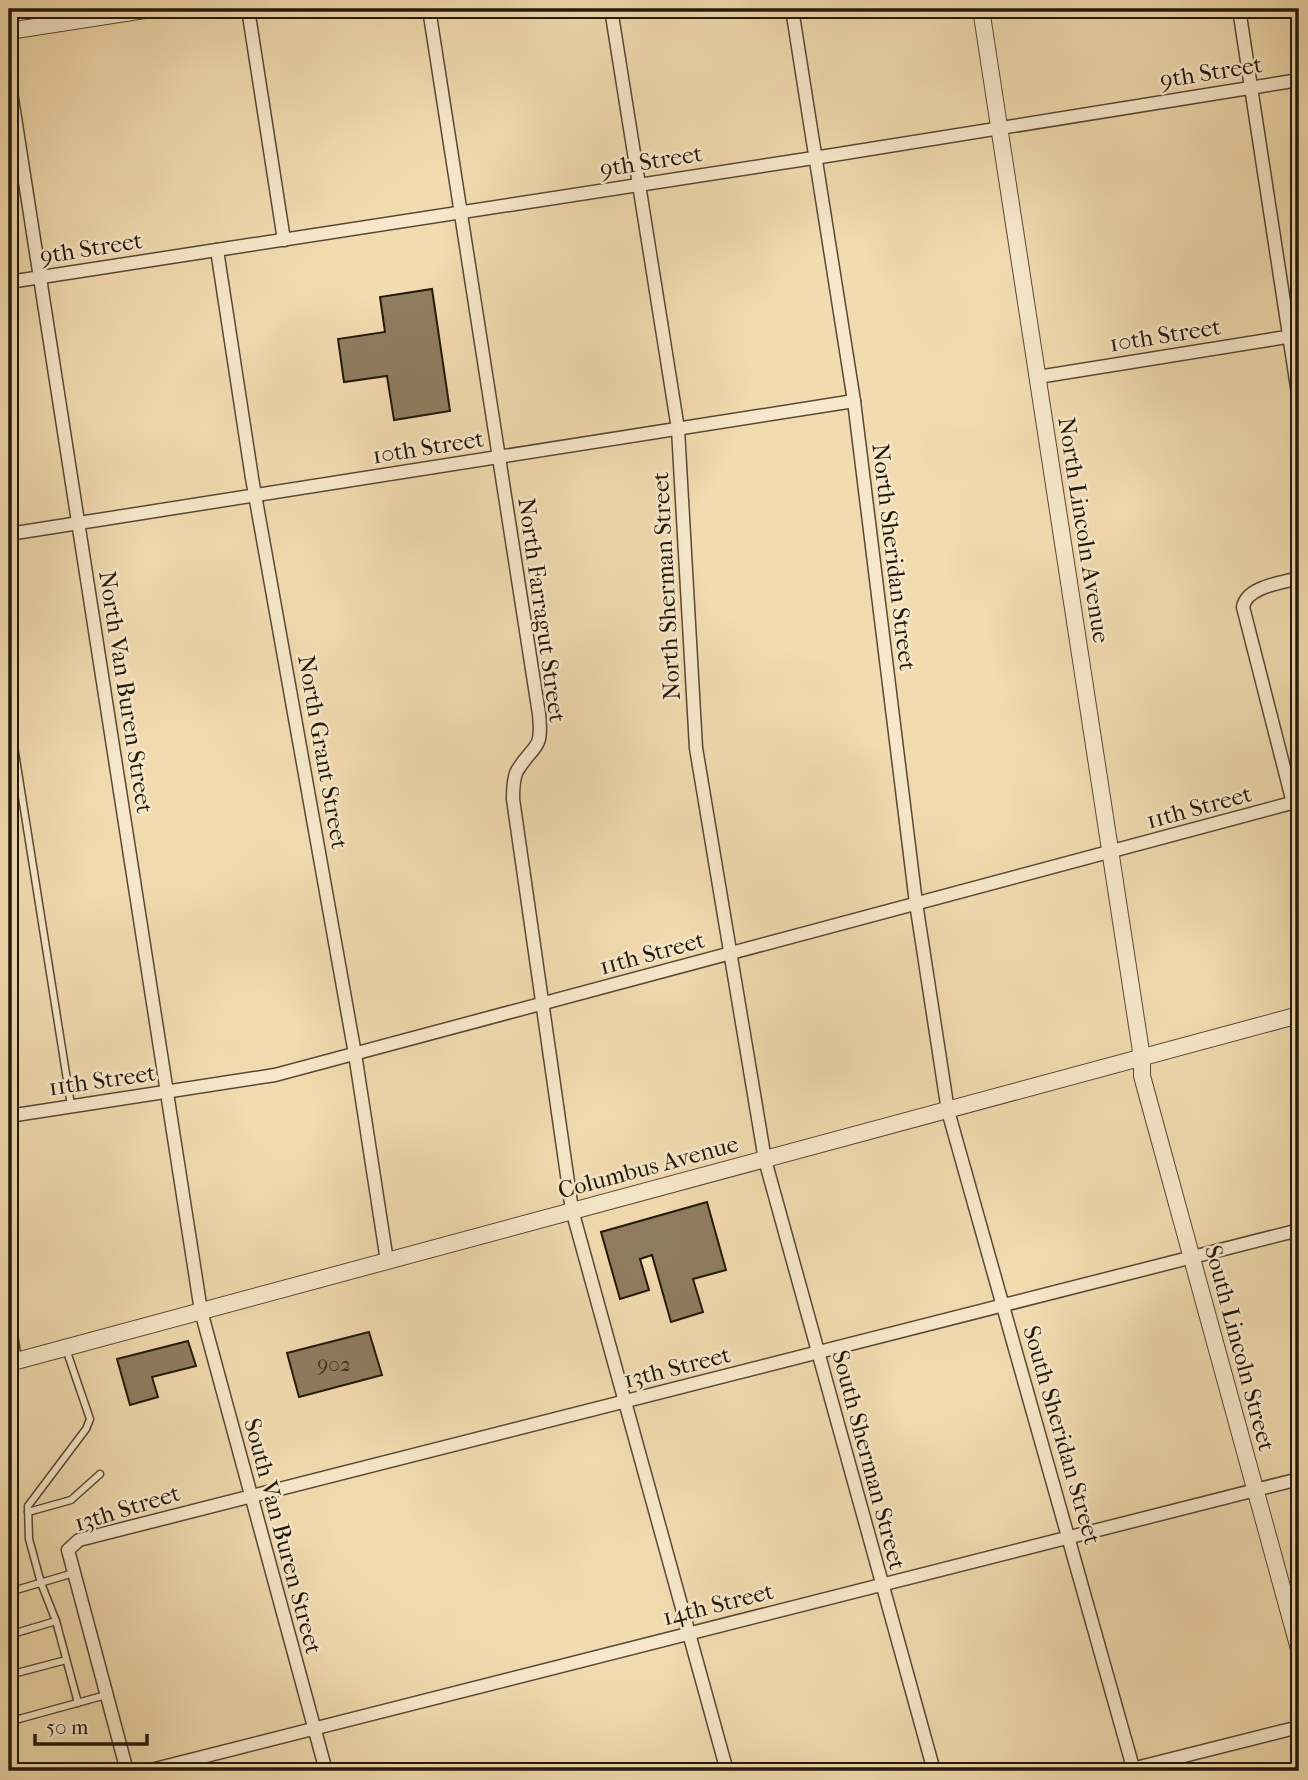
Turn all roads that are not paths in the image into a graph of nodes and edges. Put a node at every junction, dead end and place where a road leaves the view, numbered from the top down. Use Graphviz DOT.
graph roads {
  1 [pos="151,9"];
  2 [pos="248,9"];
  3 [pos="429,9"];
  4 [pos="611,9"];
  5 [pos="792,9"];
  6 [pos="981,9"];
  7 [pos="1239,9"];
  8 [pos="9,31"];
  9 [pos="9,79"];
  10 [pos="1299,80"];
  11 [pos="1251,87"];
  12 [pos="999,128"];
  13 [pos="815,157"];
  14 [pos="638,185"];
  15 [pos="462,211"];
  16 [pos="284,240"];
  17 [pos="217,250"];
  18 [pos="39,278"];
  19 [pos="9,282"];
  20 [pos="1294,336"];
  21 [pos="1038,377"];
  22 [pos="1299,400"];
  23 [pos="854,401"];
  24 [pos="678,429"];
  25 [pos="499,457"];
  26 [pos="256,496"];
  27 [pos="79,523"];
  28 [pos="9,534"];
  29 [pos="1299,578"];
  30 [pos="9,715"];
  31 [pos="1296,802"];
  32 [pos="1111,852"];
  33 [pos="916,903"];
  34 [pos="729,954"];
  35 [pos="541,1004"];
  36 [pos="1299,1015"];
  37 [pos="355,1054"];
  38 [pos="1142,1058"];
  39 [pos="166,1091"];
  40 [pos="71,1105"];
  41 [pos="948,1111"];
  42 [pos="9,1116"];
  43 [pos="765,1160"];
  44 [pos="572,1210"];
  45 [pos="1299,1230"];
  46 [pos="1191,1259"];
  47 [pos="387,1261"];
  48 [pos="1003,1306"];
  49 [pos="201,1311"];
  50 [pos="9,1321"];
  51 [pos="66,1347"];
  52 [pos="819,1352"];
  53 [pos="12,1362"];
  54 [pos="623,1403"];
  55 [pos="100,1474"];
  56 [pos="1299,1479"];
  57 [pos="1255,1490"];
  58 [pos="250,1495"];
  59 [pos="28,1512"];
  60 [pos="1069,1537"];
  61 [pos="75,1573"];
  62 [pos="41,1583"];
  63 [pos="881,1585"];
  64 [pos="9,1592"];
  65 [pos="55,1621"];
  66 [pos="9,1634"];
  67 [pos="688,1634"];
  68 [pos="1299,1649"];
  69 [pos="66,1660"];
  70 [pos="9,1675"];
  71 [pos="108,1694"];
  72 [pos="9,1701"];
  73 [pos="78,1703"];
  74 [pos="1299,1727"];
  75 [pos="314,1728"];
  76 [pos="1130,1770"];
  77 [pos="127,1771"];
  78 [pos="147,1771"];
  79 [pos="326,1771"];
  80 [pos="727,1771"];
  81 [pos="934,1771"];
  1 -- 8 [label="street"];
  2 -- 16 [label="street"];
  3 -- 15 [label="street, North Farragut Street"];
  4 -- 14 [label="street, North Sherman Street"];
  5 -- 13 [label="street, North Sheridan Street"];
  6 -- 12 [label="street, North Lincoln Avenue"];
  7 -- 11 [label="street"];
  9 -- 18 [label="street, North Van Buren Street"];
  10 -- 11 [label="street, 9th Street"];
  11 -- 12 [label="street, 9th Street"];
  11 -- 20 [label="street"];
  12 -- 13 [label="street, 9th Street"];
  12 -- 21 [label="street, North Lincoln Avenue"];
  13 -- 14 [label="street, 9th Street"];
  13 -- 23 [label="street, North Sheridan Street"];
  14 -- 15 [label="street, 9th Street"];
  14 -- 24 [label="street, North Sherman Street"];
  15 -- 16 [label="street, 9th Street"];
  15 -- 25 [label="street, North Farragut Street"];
  16 -- 17 [label="street, 9th Street"];
  17 -- 18 [label="street, 9th Street"];
  17 -- 26 [label="street, North Grant Street"];
  18 -- 19 [label="street, 9th Street"];
  18 -- 27 [label="street, North Van Buren Street"];
  20 -- 21 [label="street, 10th Street"];
  20 -- 22 [label="street"];
  21 -- 32 [label="street, North Lincoln Avenue"];
  23 -- 24 [label="street, 10th Street"];
  23 -- 33 [label="street, North Sheridan Street"];
  24 -- 25 [label="street, 10th Street"];
  24 -- 34 [label="street, North Sherman Street"];
  25 -- 26 [label="street, 10th Street"];
  25 -- 35 [label="street, North Farragut Street"];
  26 -- 27 [label="street, 10th Street"];
  26 -- 37 [label="street, North Grant Street"];
  27 -- 28 [label="street, 10th Street"];
  27 -- 39 [label="street, North Van Buren Street"];
  29 -- 31 [label="street"];
  30 -- 40 [label="lane"];
  31 -- 32 [label="street, 11th Street"];
  32 -- 33 [label="street, 11th Street"];
  32 -- 38 [label="street, North Lincoln Avenue"];
  33 -- 34 [label="street, 11th Street"];
  33 -- 41 [label="street, North Sheridan Street"];
  34 -- 35 [label="street, 11th Street"];
  34 -- 43 [label="street, North Sherman Street"];
  35 -- 37 [label="street, 11th Street"];
  35 -- 44 [label="street, North Farragut Street"];
  36 -- 38 [label="street, Columbus Avenue"];
  37 -- 39 [label="street, 11th Street"];
  37 -- 47 [label="street, North Grant Street"];
  38 -- 41 [label="street, Columbus Avenue"];
  38 -- 46 [label="street, South Lincoln Street"];
  39 -- 40 [label="street, 11th Street"];
  39 -- 49 [label="street, North Van Buren Street"];
  40 -- 42 [label="street, 11th Street"];
  41 -- 43 [label="street, Columbus Avenue"];
  41 -- 48 [label="street, South Sheridan Street"];
  43 -- 44 [label="street, Columbus Avenue"];
  43 -- 52 [label="street, South Sherman Street"];
  44 -- 47 [label="street, Columbus Avenue"];
  44 -- 54 [label="street, North Farragut Street"];
  45 -- 46 [label="street, 13th Street"];
  46 -- 48 [label="street, 13th Street"];
  46 -- 57 [label="street, South Lincoln Street"];
  47 -- 49 [label="street, Columbus Avenue"];
  48 -- 52 [label="street, 13th Street"];
  48 -- 60 [label="street, South Sheridan Street"];
  49 -- 51 [label="street, Columbus Avenue"];
  49 -- 58 [label="street, South Van Buren Street"];
  50 -- 53 [label="street"];
  51 -- 53 [label="street, Columbus Avenue"];
  51 -- 59 [label="lane"];
  52 -- 54 [label="street, 13th Street"];
  52 -- 63 [label="street, South Sherman Street"];
  54 -- 58 [label="street, 13th Street"];
  54 -- 67 [label="street, North Farragut Street"];
  55 -- 59 [label="lane"];
  56 -- 57 [label="street, 14th Street"];
  57 -- 60 [label="street, 14th Street"];
  57 -- 68 [label="street, South Lincoln Street"];
  58 -- 61 [label="street, 13th Street"];
  58 -- 75 [label="street, South Van Buren Street"];
  59 -- 62 [label="lane"];
  60 -- 63 [label="street, 14th Street"];
  60 -- 76 [label="street, South Sheridan Street"];
  61 -- 62 [label="lane"];
  61 -- 71 [label="street"];
  62 -- 64 [label="lane"];
  62 -- 65 [label="lane"];
  63 -- 67 [label="street, 14th Street"];
  63 -- 81 [label="street, South Sherman Street"];
  65 -- 66 [label="lane"];
  65 -- 69 [label="lane"];
  67 -- 75 [label="street, 14th Street"];
  67 -- 80 [label="street, North Farragut Street"];
  69 -- 70 [label="lane"];
  69 -- 73 [label="lane"];
  71 -- 73 [label="lane"];
  71 -- 77 [label="street"];
  72 -- 73 [label="lane"];
  74 -- 76 [label="street"];
  75 -- 78 [label="street, 14th Street"];
  75 -- 79 [label="street, South Van Buren Street"];
}
